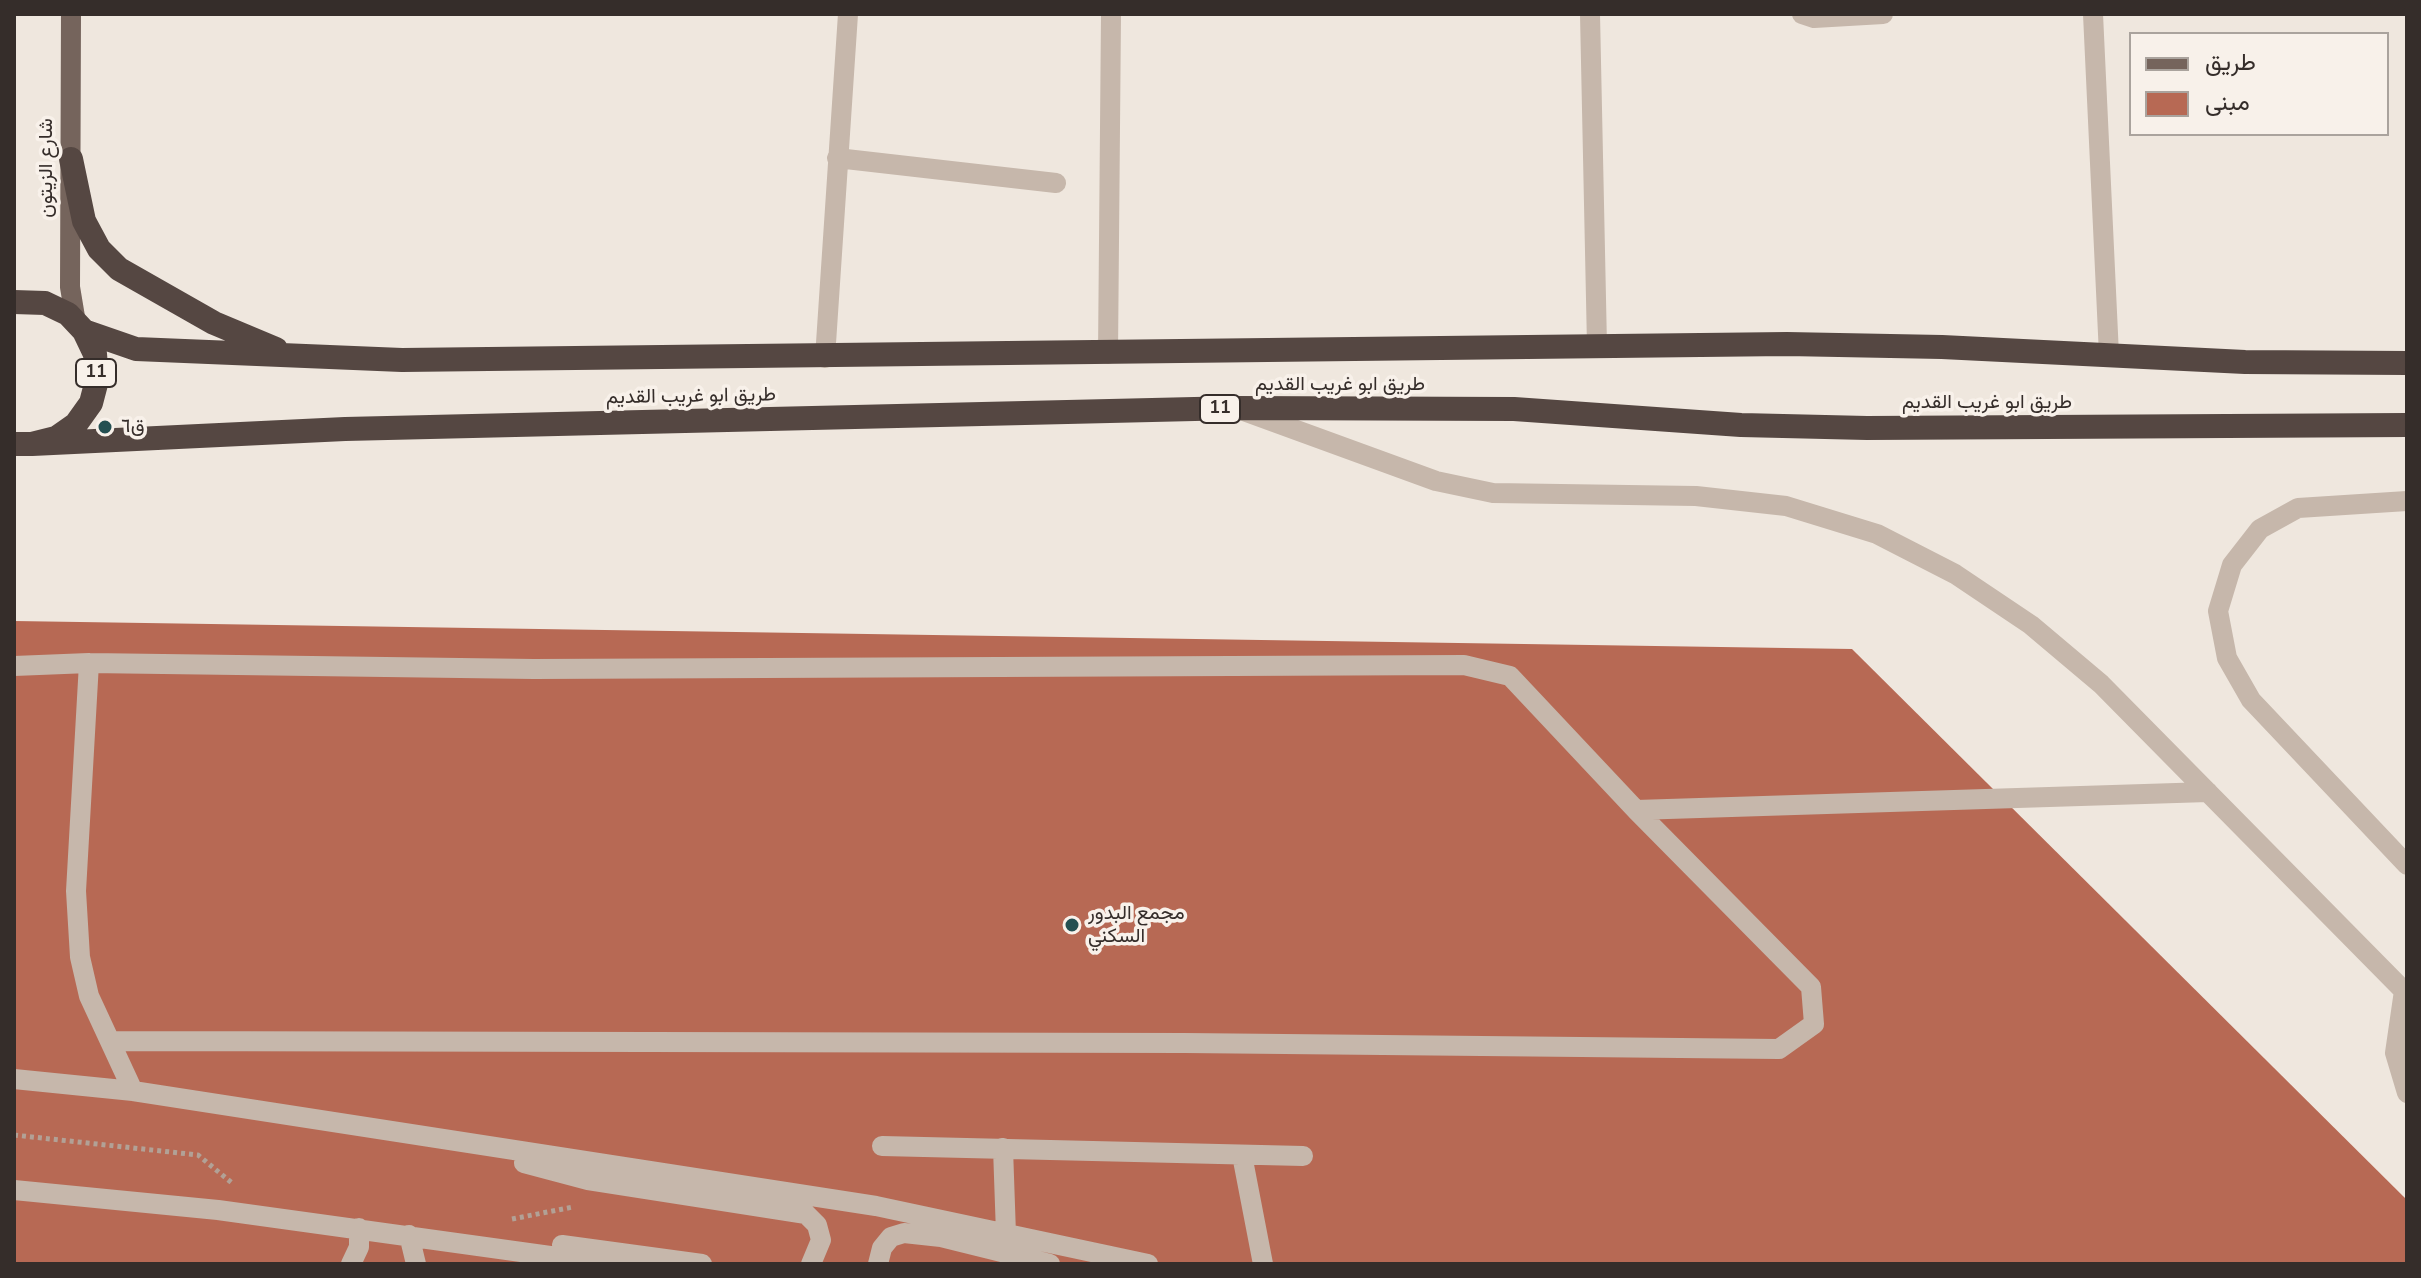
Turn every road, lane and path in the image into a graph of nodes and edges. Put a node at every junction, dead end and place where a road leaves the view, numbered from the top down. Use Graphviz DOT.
graph roads {
  1 [pos="71,14"];
  2 [pos="848,14"];
  3 [pos="1111,14"];
  4 [pos="1590,14"];
  5 [pos="1802,14"];
  6 [pos="1883,14"];
  7 [pos="2093,14"];
  8 [pos="837,158"];
  9 [pos="71,159"];
  10 [pos="1056,183"];
  11 [pos="14,302"];
  12 [pos="80,327"];
  13 [pos="1597,346"];
  14 [pos="1108,354"];
  15 [pos="2109,355"];
  16 [pos="302,356"];
  17 [pos="825,358"];
  18 [pos="2407,363"];
  19 [pos="1237,408"];
  20 [pos="2407,425"];
  21 [pos="23,444"];
  22 [pos="2407,501"];
  23 [pos="89,663"];
  24 [pos="14,666"];
  25 [pos="2208,792"];
  26 [pos="1636,810"];
  27 [pos="2407,865"];
  28 [pos="2406,993"];
  29 [pos="110,1041"];
  30 [pos="14,1079"];
  31 [pos="133,1091"];
  32 [pos="2407,1093"];
  33 [pos="14,1135"];
  34 [pos="461,1142"];
  35 [pos="882,1146"];
  36 [pos="1003,1148"];
  37 [pos="1242,1155"];
  38 [pos="1303,1156"];
  39 [pos="14,1190"];
  40 [pos="241,1191"];
  41 [pos="583,1204"];
  42 [pos="496,1222"];
  43 [pos="359,1228"];
  44 [pos="1006,1234"];
  45 [pos="409,1235"];
  46 [pos="458,1243"];
  47 [pos="351,1264"];
  48 [pos="416,1264"];
  49 [pos="608,1264"];
  50 [pos="702,1264"];
  51 [pos="811,1264"];
  52 [pos="878,1264"];
  53 [pos="1050,1264"];
  54 [pos="1148,1264"];
  55 [pos="1263,1264"];
  1 -- 9 [label="main road, شارع الزيتون"];
  2 -- 8 [label="street"];
  3 -- 14 [label="street"];
  4 -- 13 [label="street"];
  5 -- 6 [label="street"];
  7 -- 15 [label="street"];
  8 -- 10 [label="street"];
  8 -- 17 [label="street"];
  9 -- 12 [label="main road, شارع الزيتون"];
  9 -- 16 [label="highway"];
  11 -- 12 [label="highway, طريق ابو غريب القديم / 11"];
  12 -- 16 [label="highway, طريق ابو غريب القديم / 11"];
  12 -- 21 [label="highway, طريق ابو غريب القديم / 11"];
  13 -- 14 [label="highway, طريق ابو غريب القديم / 11"];
  13 -- 15 [label="highway, طريق ابو غريب القديم / 11"];
  14 -- 17 [label="highway, طريق ابو غريب القديم / 11"];
  15 -- 18 [label="highway, طريق ابو غريب القديم / 11"];
  16 -- 17 [label="highway, طريق ابو غريب القديم / 11"];
  19 -- 20 [label="highway, طريق ابو غريب القديم / 11"];
  19 -- 21 [label="highway, طريق ابو غريب القديم / 11"];
  19 -- 25 [label="street"];
  22 -- 27 [label="street"];
  23 -- 24 [label="street"];
  23 -- 26 [label="street"];
  23 -- 29 [label="street"];
  25 -- 26 [label="street"];
  25 -- 28 [label="street"];
  26 -- 29 [label="street"];
  28 -- 32 [label="street"];
  29 -- 31 [label="street"];
  30 -- 31 [label="street"];
  31 -- 34 [label="street"];
  33 -- 40 [label="path"];
  34 -- 44 [label="street"];
  34 -- 51 [label="street"];
  35 -- 36 [label="street"];
  36 -- 37 [label="street"];
  36 -- 44 [label="street"];
  37 -- 38 [label="street"];
  37 -- 55 [label="street"];
  39 -- 43 [label="street"];
  41 -- 42 [label="path"];
  43 -- 45 [label="street"];
  43 -- 47 [label="street"];
  44 -- 54 [label="street"];
  45 -- 46 [label="street"];
  45 -- 48 [label="street"];
  46 -- 49 [label="street"];
  46 -- 50 [label="street"];
  52 -- 53 [label="street"];
}
